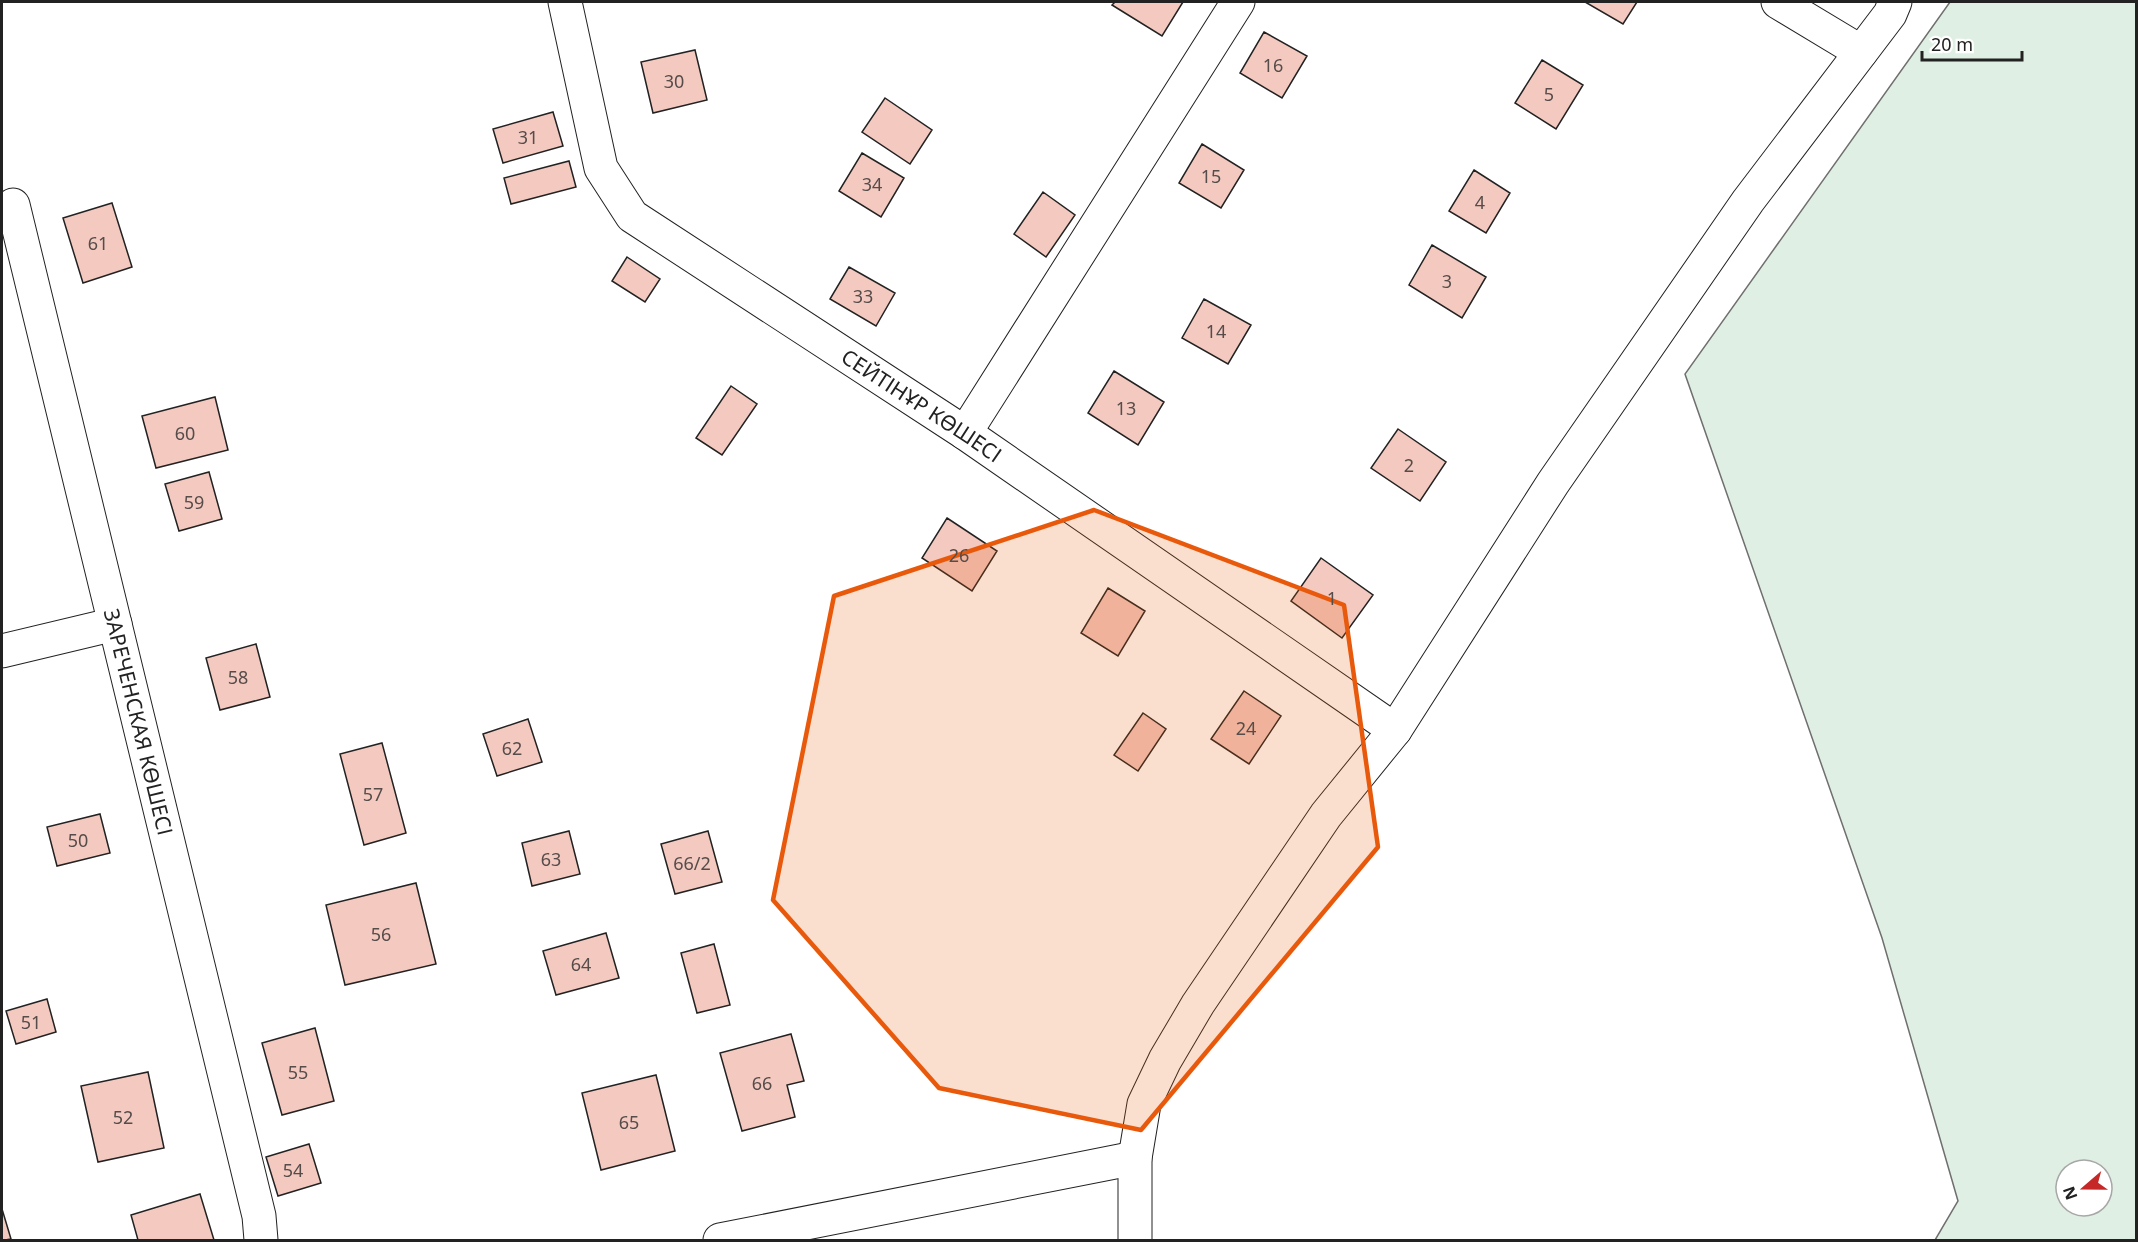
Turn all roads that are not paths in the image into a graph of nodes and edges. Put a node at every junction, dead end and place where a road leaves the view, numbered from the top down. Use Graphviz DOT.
graph roads {
  1 [pos="565,2"];
  2 [pos="1238,2"];
  3 [pos="1778,2"];
  4 [pos="1895,2"];
  5 [pos="1862,52"];
  6 [pos="13,205"];
  7 [pos="966,433"];
  8 [pos="115,624"];
  9 [pos="2,651"];
  10 [pos="1395,730"];
  11 [pos="1135,1158"];
  12 [pos="261,1240"];
  13 [pos="720,1240"];
  14 [pos="1135,1240"];
  1 -- 7 [label="street, СЕЙТІНҰР КӨШЕСІ"];
  2 -- 7 [label="street"];
  3 -- 5 [label="street"];
  4 -- 5 [label="street"];
  5 -- 10 [label="street"];
  6 -- 8 [label="street, ЗАРЕЧЕНСКАЯ КӨШЕСІ"];
  7 -- 10 [label="street, СЕЙТІНҰР КӨШЕСІ"];
  8 -- 9 [label="street"];
  8 -- 12 [label="street, ЗАРЕЧЕНСКАЯ КӨШЕСІ"];
  10 -- 11 [label="street"];
  11 -- 13 [label="street"];
  11 -- 14 [label="street"];
}
